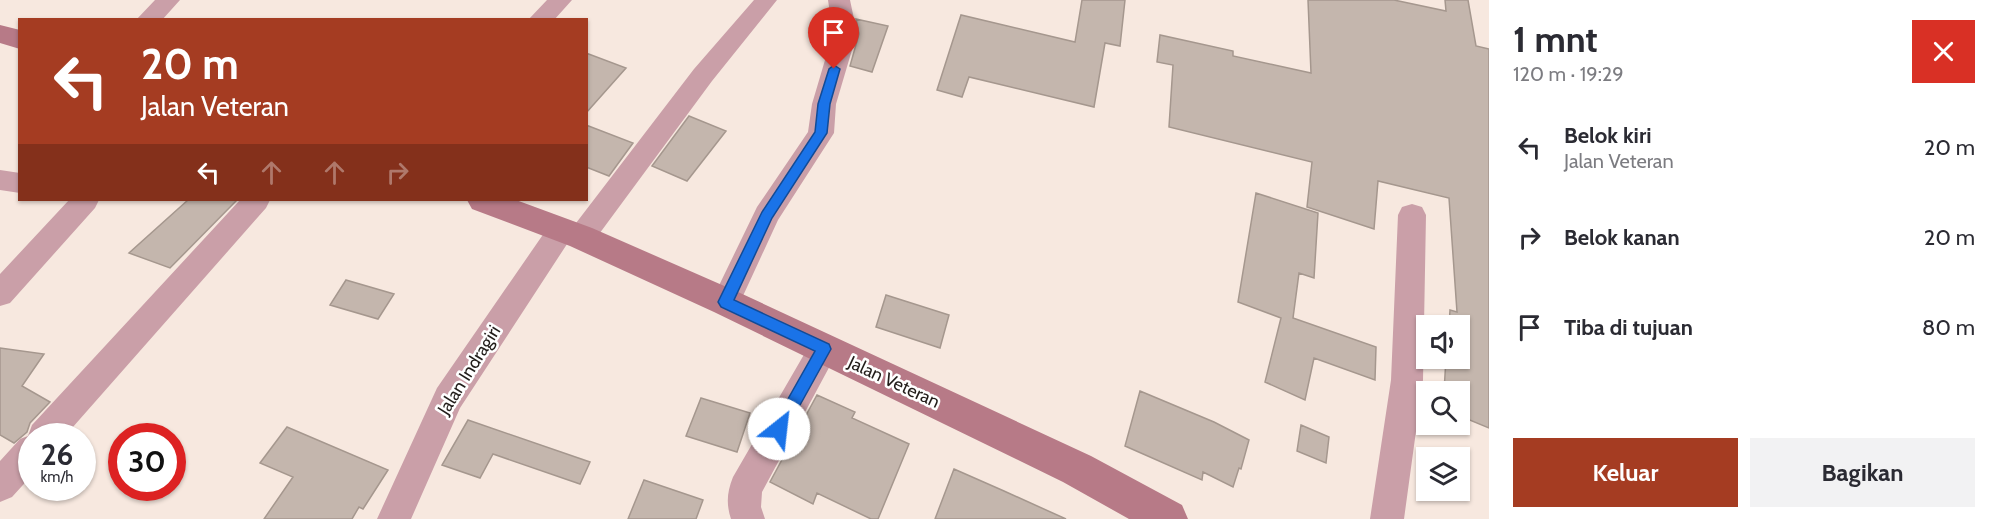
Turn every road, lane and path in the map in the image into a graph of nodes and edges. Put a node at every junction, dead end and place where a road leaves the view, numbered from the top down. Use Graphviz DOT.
graph roads {
  1 [pos="169,0"];
  2 [pos="561,0"];
  3 [pos="766,0"];
  4 [pos="839,0"];
  5 [pos="149,18"];
  6 [pos="541,18"];
  7 [pos="0,34"];
  8 [pos="18,39"];
  9 [pos="0,180"];
  10 [pos="18,183"];
  11 [pos="84,201"];
  12 [pos="255,201"];
  13 [pos="486,201"];
  14 [pos="1412,215"];
  15 [pos="571,234"];
  16 [pos="0,294"];
  17 [pos="726,302"];
  18 [pos="824,349"];
  19 [pos="56,423"];
  20 [pos="18,465"];
  21 [pos="0,485"];
  22 [pos="394,519"];
  23 [pos="748,519"];
  24 [pos="1168,519"];
  25 [pos="1387,519"];
  1 -- 5 [label="street"];
  2 -- 6 [label="street"];
  3 -- 15 [label="street, Jalan Indragiri"];
  4 -- 17 [label="street"];
  7 -- 8 [label="street"];
  9 -- 10 [label="street"];
  11 -- 16 [label="street"];
  12 -- 19 [label="street"];
  13 -- 15 [label="street, Jalan Veteran"];
  14 -- 25 [label="street"];
  15 -- 17 [label="street, Jalan Veteran"];
  15 -- 22 [label="street, Jalan Indragiri"];
  17 -- 18 [label="street, Jalan Veteran"];
  18 -- 23 [label="street"];
  18 -- 24 [label="street, Jalan Veteran"];
  20 -- 21 [label="street"];
}
